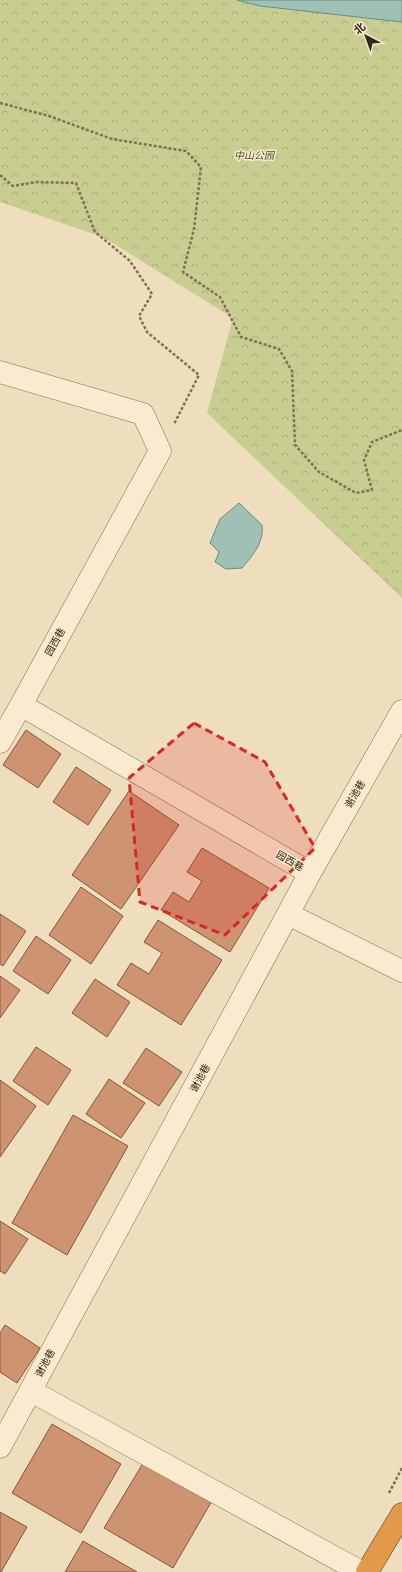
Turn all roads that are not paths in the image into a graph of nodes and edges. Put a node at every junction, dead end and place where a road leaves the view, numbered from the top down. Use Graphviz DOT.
graph roads {
  1 [pos="0,372"];
  2 [pos="21,705"];
  3 [pos="402,711"];
  4 [pos="0,742"];
  5 [pos="310,873"];
  6 [pos="288,914"];
  7 [pos="402,971"];
  8 [pos="31,1391"];
  9 [pos="0,1447"];
  10 [pos="402,1514"];
  11 [pos="361,1572"];
  12 [pos="368,1572"];
  1 -- 2 [label="street, 园西巷"];
  2 -- 4 [label="street"];
  2 -- 5 [label="street, 园西巷"];
  3 -- 5 [label="street, 谢池巷"];
  5 -- 6 [label="street, 谢池巷"];
  6 -- 7 [label="street"];
  6 -- 8 [label="street, 谢池巷"];
  8 -- 9 [label="street, 谢池巷"];
  8 -- 11 [label="street"];
  10 -- 12 [label="highway"];
}
